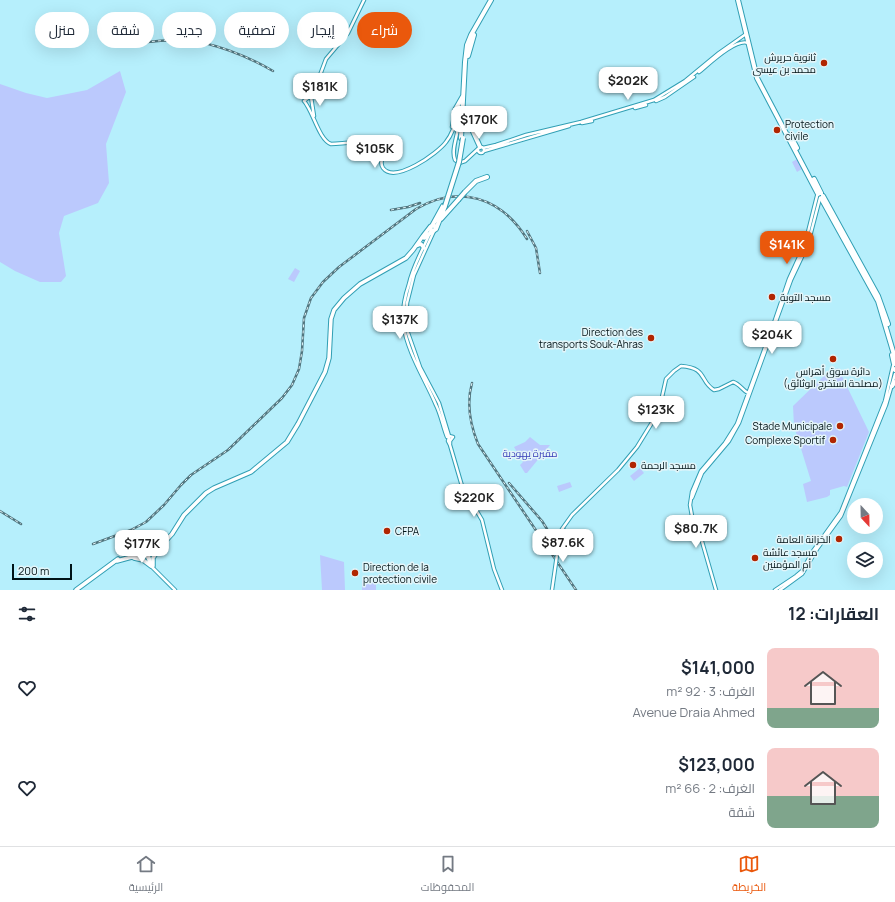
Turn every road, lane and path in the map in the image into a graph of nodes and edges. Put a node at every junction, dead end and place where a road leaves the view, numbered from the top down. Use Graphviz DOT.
graph roads {
  1 [pos="364,0"];
  2 [pos="493,0"];
  3 [pos="739,0"];
  4 [pos="746,34"];
  5 [pos="749,44"];
  6 [pos="680,85"];
  7 [pos="463,96"];
  8 [pos="311,97"];
  9 [pos="456,110"];
  10 [pos="465,114"];
  11 [pos="458,116"];
  12 [pos="314,117"];
  13 [pos="459,126"];
  14 [pos="453,128"];
  15 [pos="462,138"];
  16 [pos="481,149"];
  17 [pos="487,177"];
  18 [pos="820,196"];
  19 [pos="444,206"];
  20 [pos="441,219"];
  21 [pos="432,230"];
  22 [pos="416,246"];
  23 [pos="424,248"];
  24 [pos="895,348"];
  25 [pos="894,365"];
  26 [pos="895,374"];
  27 [pos="894,384"];
  28 [pos="748,393"];
  29 [pos="450,445"];
  30 [pos="713,458"];
  31 [pos="167,539"];
  32 [pos="160,547"];
  33 [pos="146,552"];
  34 [pos="132,557"];
  35 [pos="117,561"];
  36 [pos="152,567"];
  37 [pos="76,590"];
  38 [pos="175,590"];
  39 [pos="502,590"];
  40 [pos="552,590"];
  41 [pos="716,590"];
  42 [pos="775,590"];
  43 [pos="780,590"];
  1 -- 8 [label="street"];
  2 -- 7 [label="highway"];
  2 -- 10 [label="highway"];
  3 -- 4 [label="highway"];
  3 -- 18 [label="highway"];
  4 -- 5 [label="highway"];
  4 -- 6 [label="street"];
  5 -- 6 [label="street"];
  5 -- 18 [label="highway"];
  6 -- 16 [label="street"];
  7 -- 9 [label="highway"];
  7 -- 11 [label="highway"];
  8 -- 12 [label="street"];
  8 -- 12 [label="street"];
  9 -- 11 [label="street"];
  9 -- 11 [label="street"];
  10 -- 15 [label="highway"];
  10 -- 16 [label="highway"];
  11 -- 13 [label="street"];
  11 -- 14 [label="street"];
  11 -- 15 [label="highway"];
  12 -- 14 [label="street"];
  13 -- 14 [label="street"];
  13 -- 16 [label="street"];
  15 -- 19 [label="highway, bridge"];
  17 -- 20 [label="highway, bridge"];
  18 -- 24 [label="highway"];
  18 -- 25 [label="highway"];
  18 -- 28 [label="street"];
  18 -- 30 [label="street"];
  19 -- 20 [label="highway"];
  19 -- 21 [label="highway"];
  20 -- 21 [label="highway"];
  21 -- 22 [label="main road"];
  21 -- 23 [label="street"];
  21 -- 29 [label="street"];
  22 -- 23 [label="main road"];
  22 -- 31 [label="main road"];
  23 -- 29 [label="street"];
  25 -- 42 [label="street"];
  26 -- 27 [label="street"];
  27 -- 43 [label="street"];
  28 -- 30 [label="street"];
  28 -- 40 [label="street, bridge"];
  29 -- 39 [label="street"];
  30 -- 41 [label="street"];
  31 -- 32 [label="main road"];
  31 -- 33 [label="main road"];
  32 -- 33 [label="main road"];
  32 -- 36 [label="main road"];
  33 -- 34 [label="main road"];
  33 -- 35 [label="main road"];
  33 -- 36 [label="street"];
  34 -- 35 [label="main road"];
  34 -- 36 [label="main road"];
  35 -- 37 [label="main road"];
  36 -- 38 [label="street"];
}
